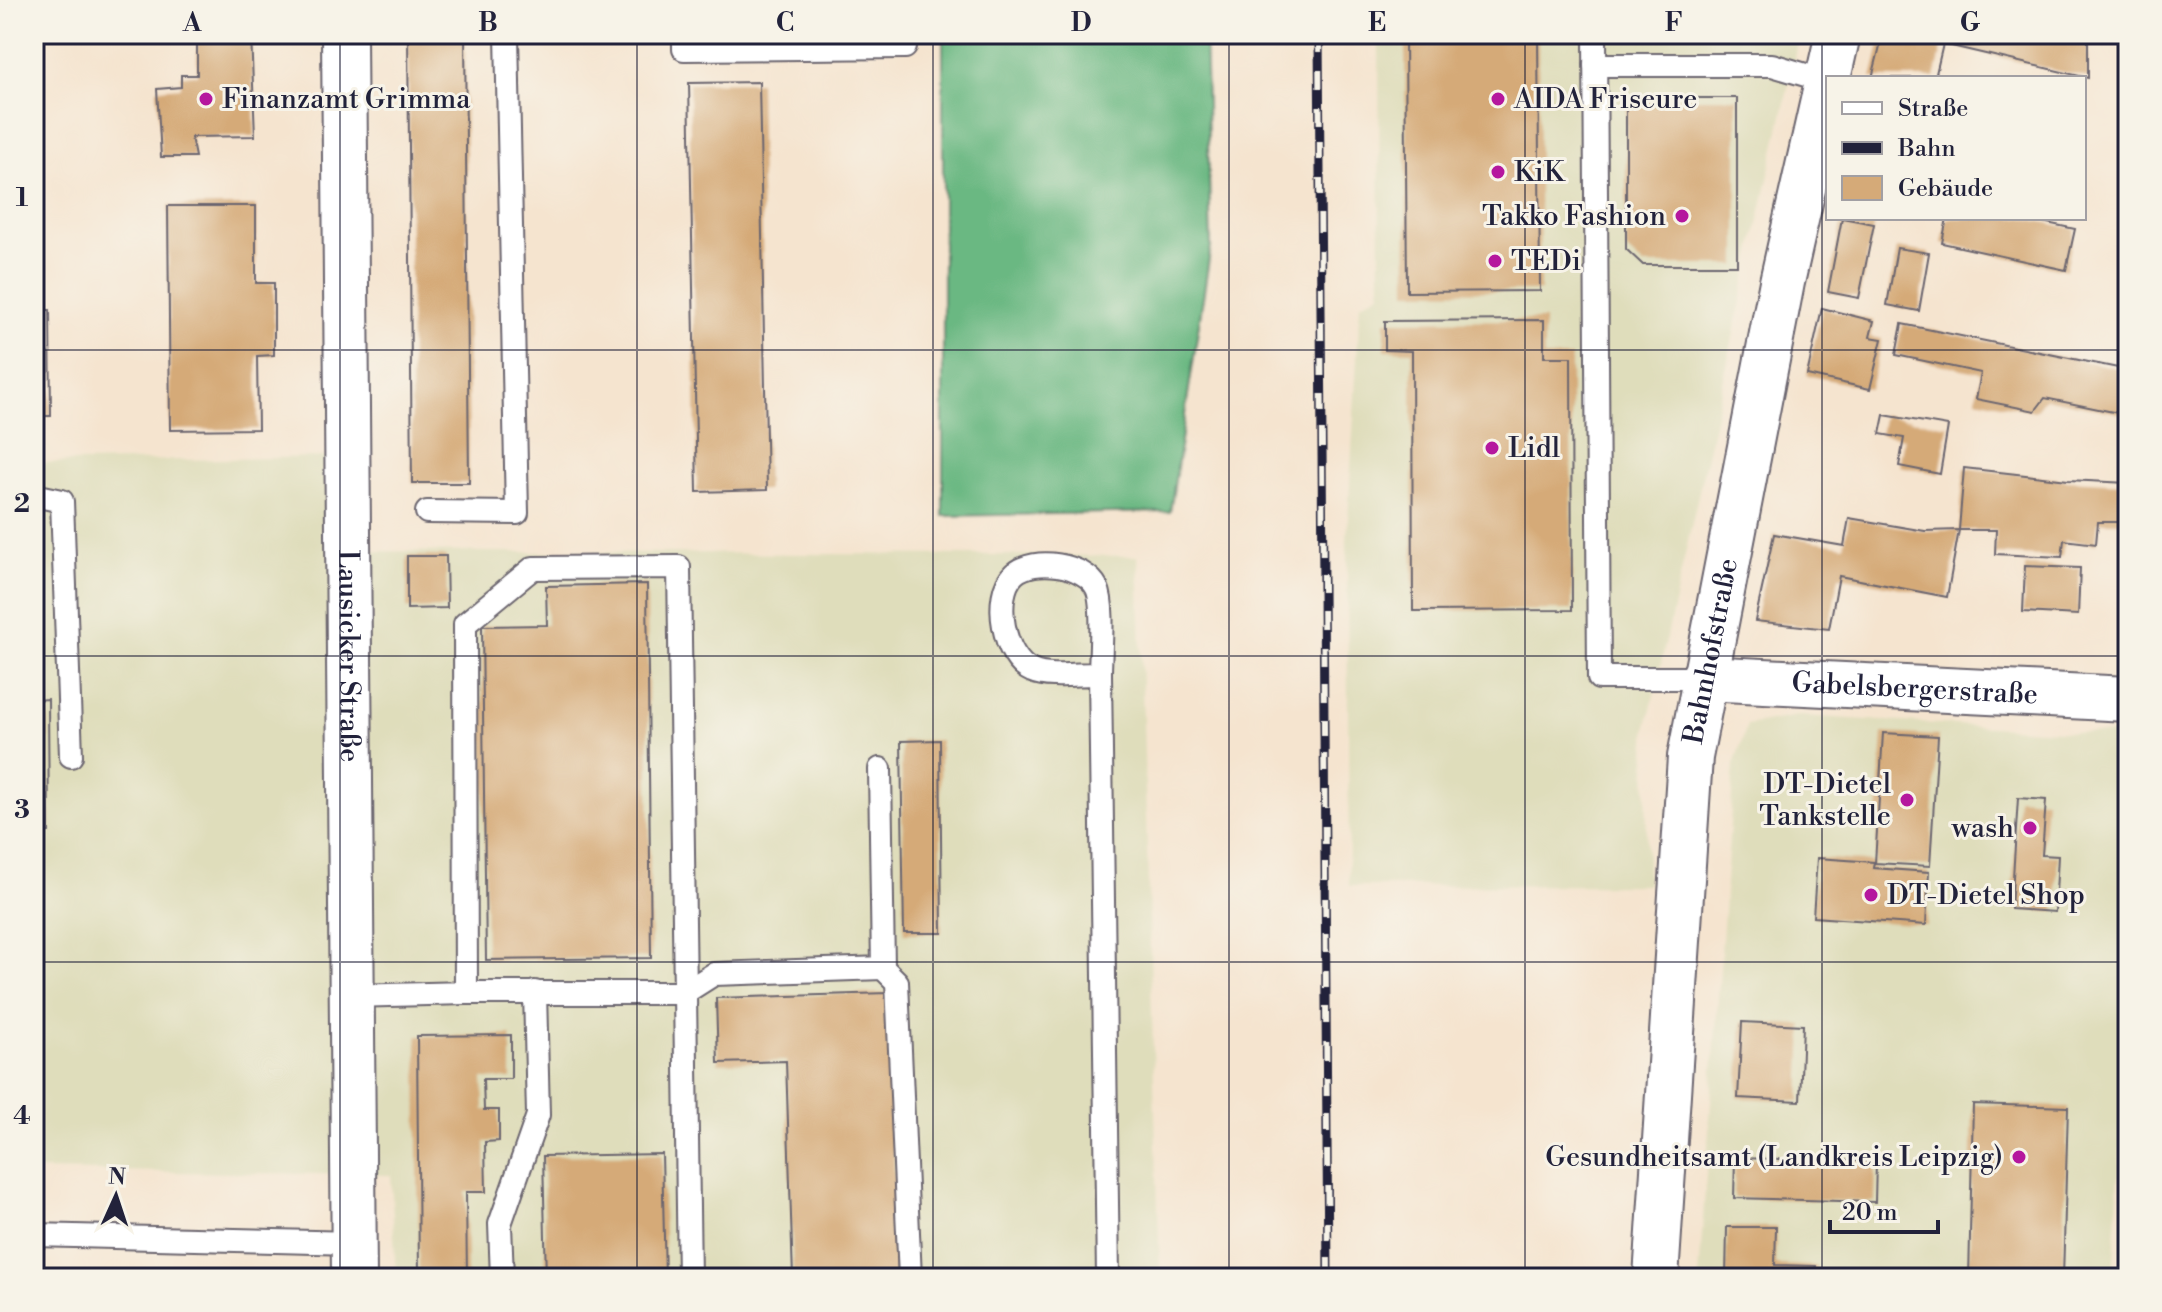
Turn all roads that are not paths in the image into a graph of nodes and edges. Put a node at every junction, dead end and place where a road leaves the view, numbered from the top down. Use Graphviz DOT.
graph roads {
  1 [pos="344,34"];
  2 [pos="507,34"];
  3 [pos="684,34"];
  4 [pos="1595,34"];
  5 [pos="1838,34"];
  6 [pos="905,47"];
  7 [pos="1595,65"];
  8 [pos="1827,76"];
  9 [pos="1826,81"];
  10 [pos="34,495"];
  11 [pos="427,512"];
  12 [pos="1100,674"];
  13 [pos="1703,678"];
  14 [pos="2128,699"];
  15 [pos="71,756"];
  16 [pos="880,769"];
  17 [pos="883,968"];
  18 [pos="535,992"];
  19 [pos="466,993"];
  20 [pos="684,993"];
  21 [pos="351,996"];
  22 [pos="34,1235"];
  23 [pos="353,1260"];
  24 [pos="502,1278"];
  25 [pos="689,1278"];
  26 [pos="910,1278"];
  27 [pos="1108,1278"];
  28 [pos="1656,1278"];
  1 -- 21 [label="street, Lausicker Straße"];
  2 -- 11 [label="lane"];
  3 -- 6 [label="lane"];
  4 -- 7 [label="lane"];
  5 -- 8 [label="street, Bahnhofstraße"];
  7 -- 9 [label="lane"];
  7 -- 13 [label="lane"];
  9 -- 13 [label="street, Bahnhofstraße"];
  10 -- 15 [label="lane"];
  12 -- 12 [label="lane"];
  12 -- 27 [label="lane"];
  13 -- 14 [label="street, Gabelsbergerstraße"];
  13 -- 28 [label="street, Bahnhofstraße"];
  16 -- 17 [label="lane"];
  17 -- 20 [label="lane"];
  17 -- 26 [label="lane"];
  18 -- 19 [label="lane"];
  18 -- 20 [label="lane"];
  18 -- 24 [label="lane"];
  19 -- 20 [label="lane"];
  19 -- 21 [label="lane"];
  20 -- 25 [label="lane"];
  21 -- 23 [label="street, Lausicker Straße"];
  22 -- 23 [label="lane"];
}
